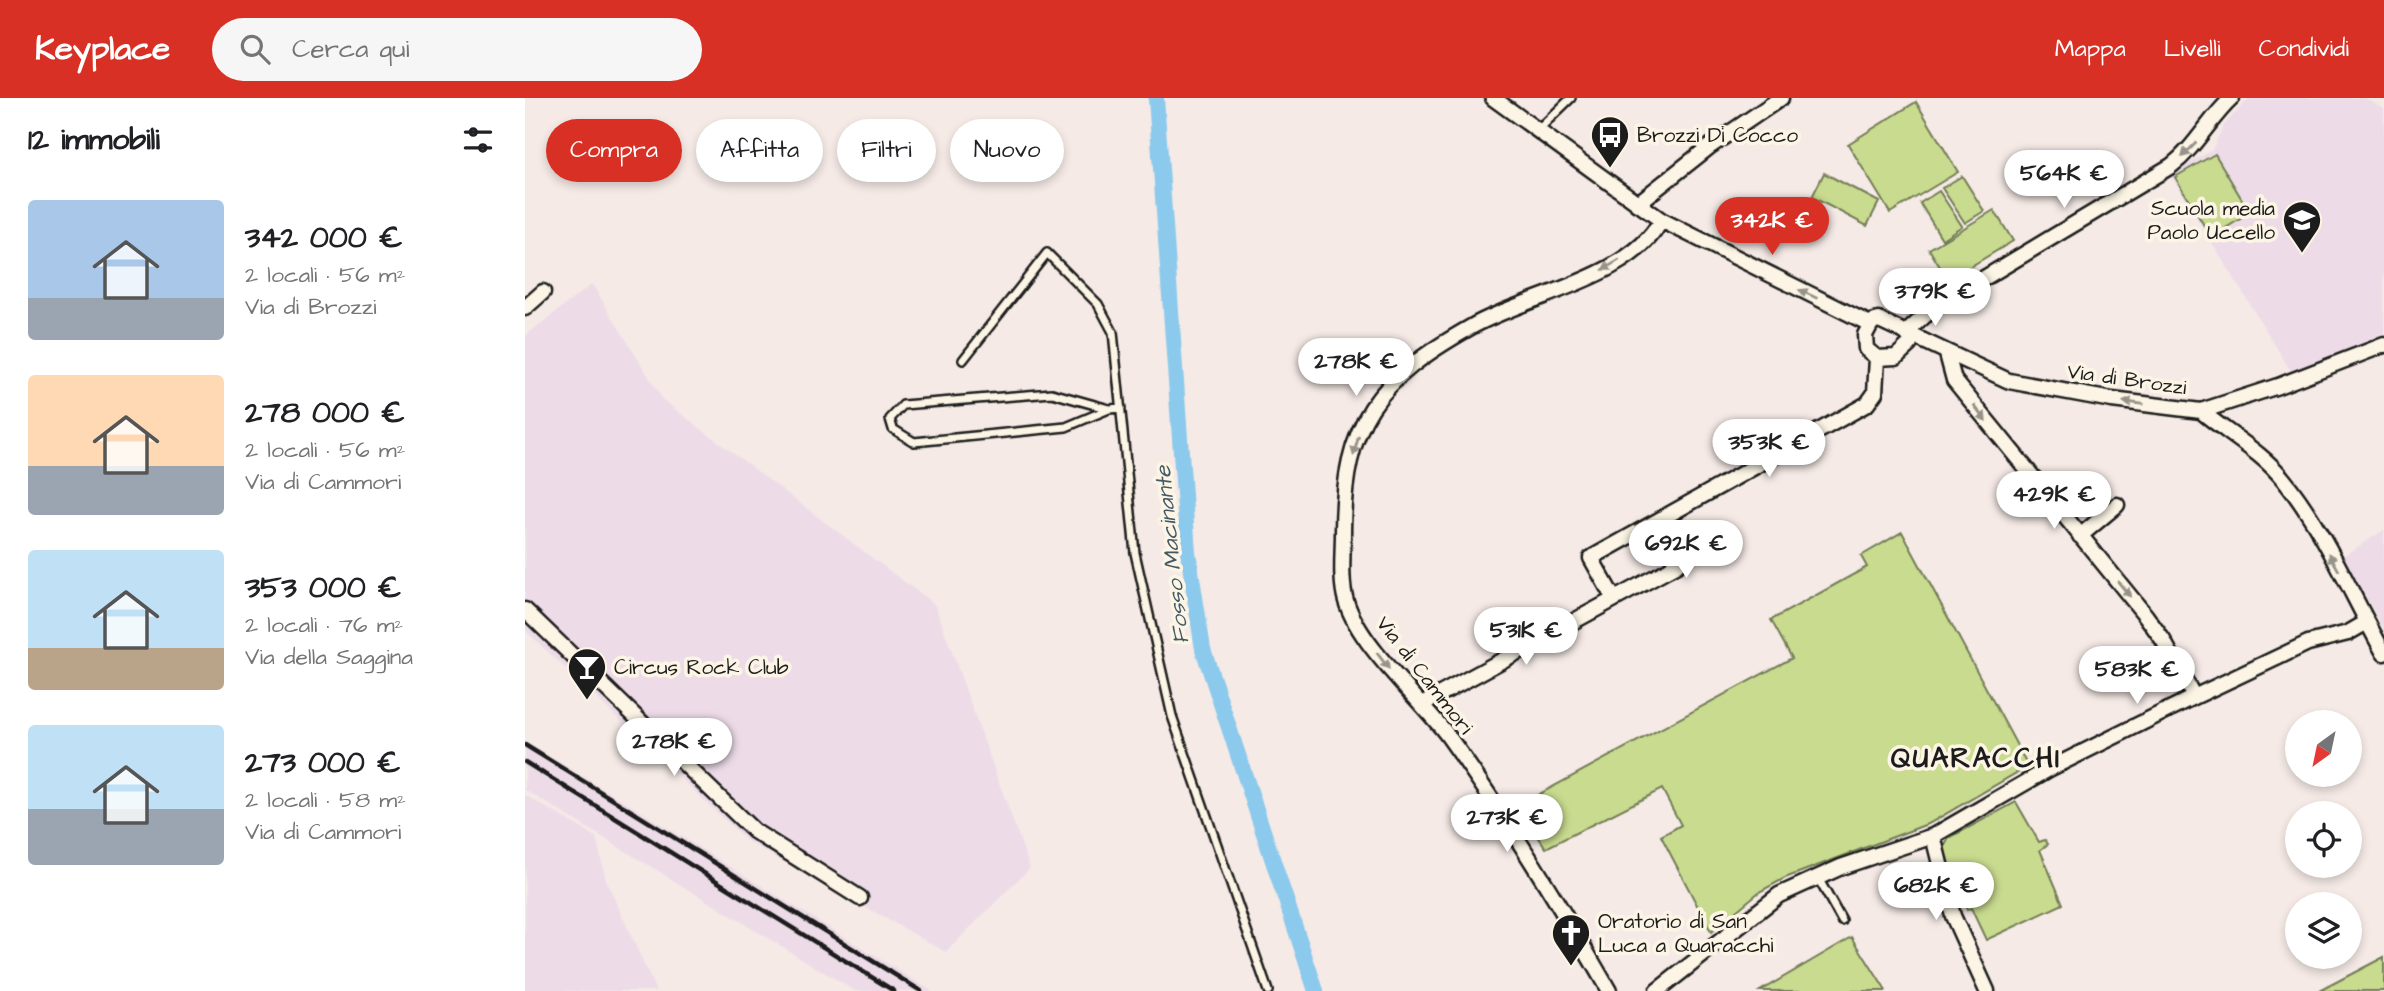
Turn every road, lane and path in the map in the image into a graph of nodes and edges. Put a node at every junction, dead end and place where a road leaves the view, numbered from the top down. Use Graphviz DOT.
graph roads {
  1 [pos="1493,98"];
  2 [pos="1571,98"];
  3 [pos="1780,98"];
  4 [pos="2232,98"];
  5 [pos="1538,131"];
  6 [pos="1637,204"];
  7 [pos="1661,220"];
  8 [pos="543,292"];
  9 [pos="525,308"];
  10 [pos="1870,324"];
  11 [pos="1906,333"];
  12 [pos="2384,345"];
  13 [pos="1947,354"];
  14 [pos="1877,358"];
  15 [pos="963,360"];
  16 [pos="1121,408"];
  17 [pos="1108,409"];
  18 [pos="2201,411"];
  19 [pos="2117,505"];
  20 [pos="1654,523"];
  21 [pos="2080,536"];
  22 [pos="1614,600"];
  23 [pos="525,610"];
  24 [pos="2367,622"];
  25 [pos="2384,653"];
  26 [pos="2194,697"];
  27 [pos="1422,704"];
  28 [pos="1933,836"];
  29 [pos="1818,877"];
  30 [pos="860,898"];
  31 [pos="1842,921"];
  32 [pos="1268,991"];
  33 [pos="1609,991"];
  34 [pos="1657,991"];
  35 [pos="1987,991"];
  1 -- 5 [label="street, Via di Brozzi"];
  2 -- 5 [label="lane"];
  3 -- 6 [label="street"];
  4 -- 11 [label="street, one-way"];
  5 -- 6 [label="street, Via di Brozzi"];
  6 -- 7 [label="street, Via di Brozzi"];
  10 -- 7 [label="street, Via di Brozzi, one-way"];
  7 -- 27 [label="street, Via di Cammori, one-way"];
  8 -- 9 [label="street"];
  10 -- 11 [label="street, Via di Brozzi"];
  10 -- 14 [label="street"];
  11 -- 13 [label="street, Via di Brozzi"];
  11 -- 14 [label="street"];
  12 -- 18 [label="street, Via di Brozzi"];
  18 -- 13 [label="street, Via di Brozzi, one-way"];
  13 -- 21 [label="street, one-way"];
  14 -- 20 [label="street"];
  15 -- 16 [label="lane"];
  16 -- 17 [label="lane"];
  16 -- 32 [label="lane"];
  17 -- 17 [label="lane"];
  24 -- 18 [label="street, one-way"];
  19 -- 21 [label="street"];
  20 -- 22 [label="street"];
  20 -- 22 [label="street"];
  21 -- 26 [label="street, one-way"];
  22 -- 27 [label="street"];
  23 -- 30 [label="street"];
  24 -- 25 [label="street"];
  24 -- 26 [label="street"];
  26 -- 28 [label="street"];
  27 -- 33 [label="street, Via di Cammori"];
  28 -- 29 [label="street"];
  28 -- 35 [label="street"];
  29 -- 31 [label="lane"];
  29 -- 34 [label="street"];
}
